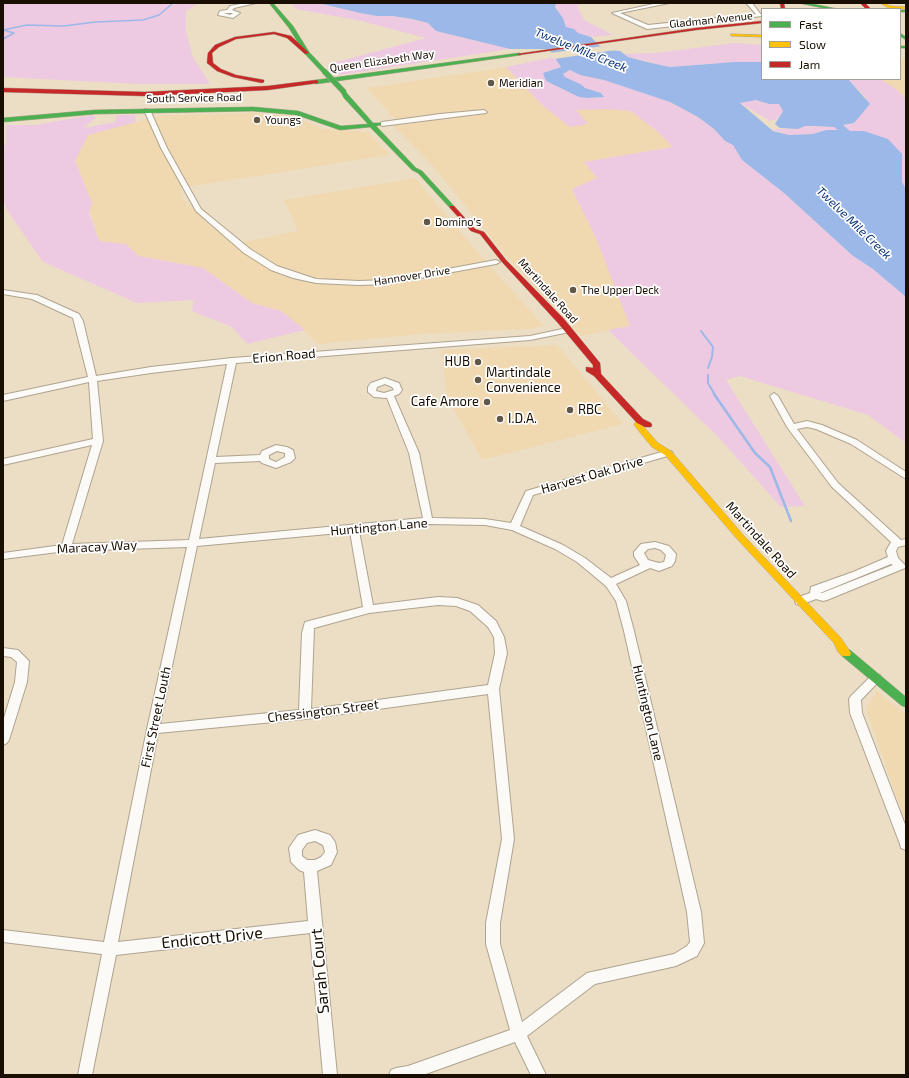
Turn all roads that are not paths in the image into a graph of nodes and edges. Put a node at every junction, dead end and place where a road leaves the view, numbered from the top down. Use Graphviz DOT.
graph roads {
  1 [pos="253,3"];
  2 [pos="271,3"];
  3 [pos="666,3"];
  4 [pos="749,3"];
  5 [pos="800,3"];
  6 [pos="882,3"];
  7 [pos="830,8"];
  8 [pos="898,8"];
  9 [pos="229,11"];
  10 [pos="761,18"];
  11 [pos="761,22"];
  12 [pos="291,27"];
  13 [pos="761,27"];
  14 [pos="696,29"];
  15 [pos="761,36"];
  16 [pos="240,37"];
  17 [pos="634,44"];
  18 [pos="307,53"];
  19 [pos="484,62"];
  20 [pos="338,80"];
  21 [pos="3,85"];
  22 [pos="329,87"];
  23 [pos="3,90"];
  24 [pos="344,92"];
  25 [pos="172,93"];
  26 [pos="3,95"];
  27 [pos="252,98"];
  28 [pos="231,100"];
  29 [pos="81,104"];
  30 [pos="147,110"];
  31 [pos="484,112"];
  32 [pos="3,120"];
  33 [pos="382,124"];
  34 [pos="372,125"];
  35 [pos="420,172"];
  36 [pos="473,230"];
  37 [pos="496,262"];
  38 [pos="3,292"];
  39 [pos="535,307"];
  40 [pos="550,324"];
  41 [pos="567,330"];
  42 [pos="557,333"];
  43 [pos="564,341"];
  44 [pos="232,361"];
  45 [pos="581,362"];
  46 [pos="597,374"];
  47 [pos="93,379"];
  48 [pos="390,396"];
  49 [pos="774,396"];
  50 [pos="3,398"];
  51 [pos="791,427"];
  52 [pos="98,441"];
  53 [pos="668,453"];
  54 [pos="264,458"];
  55 [pos="210,460"];
  56 [pos="3,462"];
  57 [pos="906,476"];
  58 [pos="428,521"];
  59 [pos="514,527"];
  60 [pos="354,529"];
  61 [pos="192,543"];
  62 [pos="902,543"];
  63 [pos="66,548"];
  64 [pos="3,556"];
  65 [pos="648,565"];
  66 [pos="900,565"];
  67 [pos="610,583"];
  68 [pos="800,601"];
  69 [pos="369,609"];
  70 [pos="838,640"];
  71 [pos="3,652"];
  72 [pos="870,661"];
  73 [pos="876,678"];
  74 [pos="494,689"];
  75 [pos="906,703"];
  76 [pos="305,714"];
  77 [pos="153,729"];
  78 [pos="3,740"];
  79 [pos="906,844"];
  80 [pos="310,867"];
  81 [pos="316,926"];
  82 [pos="3,936"];
  83 [pos="109,949"];
  84 [pos="518,1034"];
  85 [pos="85,1075"];
  86 [pos="330,1075"];
  87 [pos="396,1075"];
  88 [pos="540,1075"];
  1 -- 9 [label="street"];
  2 -- 12 [label="main road, Martindale Road"];
  3 -- 4 [label="street, Gladman Avenue"];
  5 -- 7 [label="main road"];
  6 -- 8 [label="main road"];
  10 -- 14 [label="main road"];
  11 -- 14 [label="main road, Queen Elizabeth Way"];
  12 -- 16 [label="main road"];
  12 -- 18 [label="main road, Martindale Road"];
  13 -- 17 [label="main road, Queen Elizabeth Way"];
  14 -- 19 [label="main road, Queen Elizabeth Way"];
  15 -- 17 [label="main road"];
  16 -- 18 [label="main road"];
  16 -- 20 [label="main road"];
  17 -- 19 [label="main road, Queen Elizabeth Way"];
  18 -- 24 [label="main road, Martindale Road, bridge"];
  19 -- 20 [label="main road, Queen Elizabeth Way"];
  19 -- 22 [label="main road, Queen Elizabeth Way"];
  20 -- 25 [label="main road, Queen Elizabeth Way"];
  21 -- 25 [label="main road"];
  22 -- 26 [label="main road, Queen Elizabeth Way"];
  22 -- 27 [label="main road"];
  23 -- 25 [label="main road, Queen Elizabeth Way"];
  24 -- 33 [label="main road, Martindale Road"];
  24 -- 34 [label="main road, Martindale Road"];
  28 -- 29 [label="main road"];
  30 -- 32 [label="main road, South Service Road"];
  30 -- 34 [label="main road, South Service Road"];
  30 -- 37 [label="street, Hannover Drive"];
  31 -- 33 [label="street"];
  33 -- 34 [label="main road, South Service Road"];
  33 -- 35 [label="main road, Martindale Road"];
  34 -- 35 [label="main road, Martindale Road"];
  35 -- 36 [label="main road, Martindale Road"];
  36 -- 37 [label="main road, Martindale Road"];
  36 -- 41 [label="main road, Martindale Road"];
  37 -- 39 [label="main road, Martindale Road"];
  38 -- 47 [label="street"];
  40 -- 42 [label="main road, Martindale Road"];
  41 -- 42 [label="street, Erion Road"];
  41 -- 46 [label="main road, Martindale Road"];
  42 -- 43 [label="main road, Martindale Road"];
  42 -- 44 [label="street, Erion Road"];
  44 -- 47 [label="street, Erion Road"];
  44 -- 55 [label="street, First Street Louth"];
  45 -- 46 [label="main road, Martindale Road"];
  46 -- 53 [label="main road, Martindale Road"];
  47 -- 50 [label="street, Erion Road"];
  47 -- 52 [label="street"];
  48 -- 58 [label="street"];
  49 -- 51 [label="street"];
  51 -- 57 [label="street"];
  51 -- 62 [label="street"];
  52 -- 56 [label="street"];
  52 -- 63 [label="street"];
  53 -- 59 [label="street, Harvest Oak Drive"];
  53 -- 68 [label="main road, Martindale Road"];
  54 -- 55 [label="street"];
  55 -- 61 [label="street, First Street Louth"];
  58 -- 59 [label="street, Huntington Lane"];
  58 -- 60 [label="street, Huntington Lane"];
  59 -- 67 [label="street, Huntington Lane"];
  60 -- 61 [label="street, Huntington Lane"];
  60 -- 69 [label="street"];
  61 -- 63 [label="street, Maracay Way"];
  61 -- 77 [label="street, First Street Louth"];
  62 -- 66 [label="street"];
  63 -- 64 [label="street, Maracay Way"];
  65 -- 67 [label="street"];
  66 -- 68 [label="street"];
  67 -- 84 [label="street, Huntington Lane"];
  68 -- 70 [label="main road, Martindale Road"];
  69 -- 74 [label="street"];
  69 -- 76 [label="street"];
  70 -- 72 [label="main road, Martindale Road"];
  70 -- 73 [label="main road, Martindale Road"];
  71 -- 78 [label="street"];
  73 -- 75 [label="main road, Martindale Road"];
  73 -- 79 [label="street"];
  74 -- 76 [label="street, Chessington Street"];
  74 -- 84 [label="street"];
  76 -- 77 [label="street, Chessington Street"];
  77 -- 83 [label="street, First Street Louth"];
  80 -- 81 [label="street, Sarah Court"];
  81 -- 83 [label="street, Endicott Drive"];
  81 -- 86 [label="street, Sarah Court"];
  82 -- 83 [label="street, Endicott Drive"];
  83 -- 85 [label="street, First Street Louth"];
  84 -- 87 [label="street, Huntington Lane"];
  84 -- 88 [label="street"];
}
